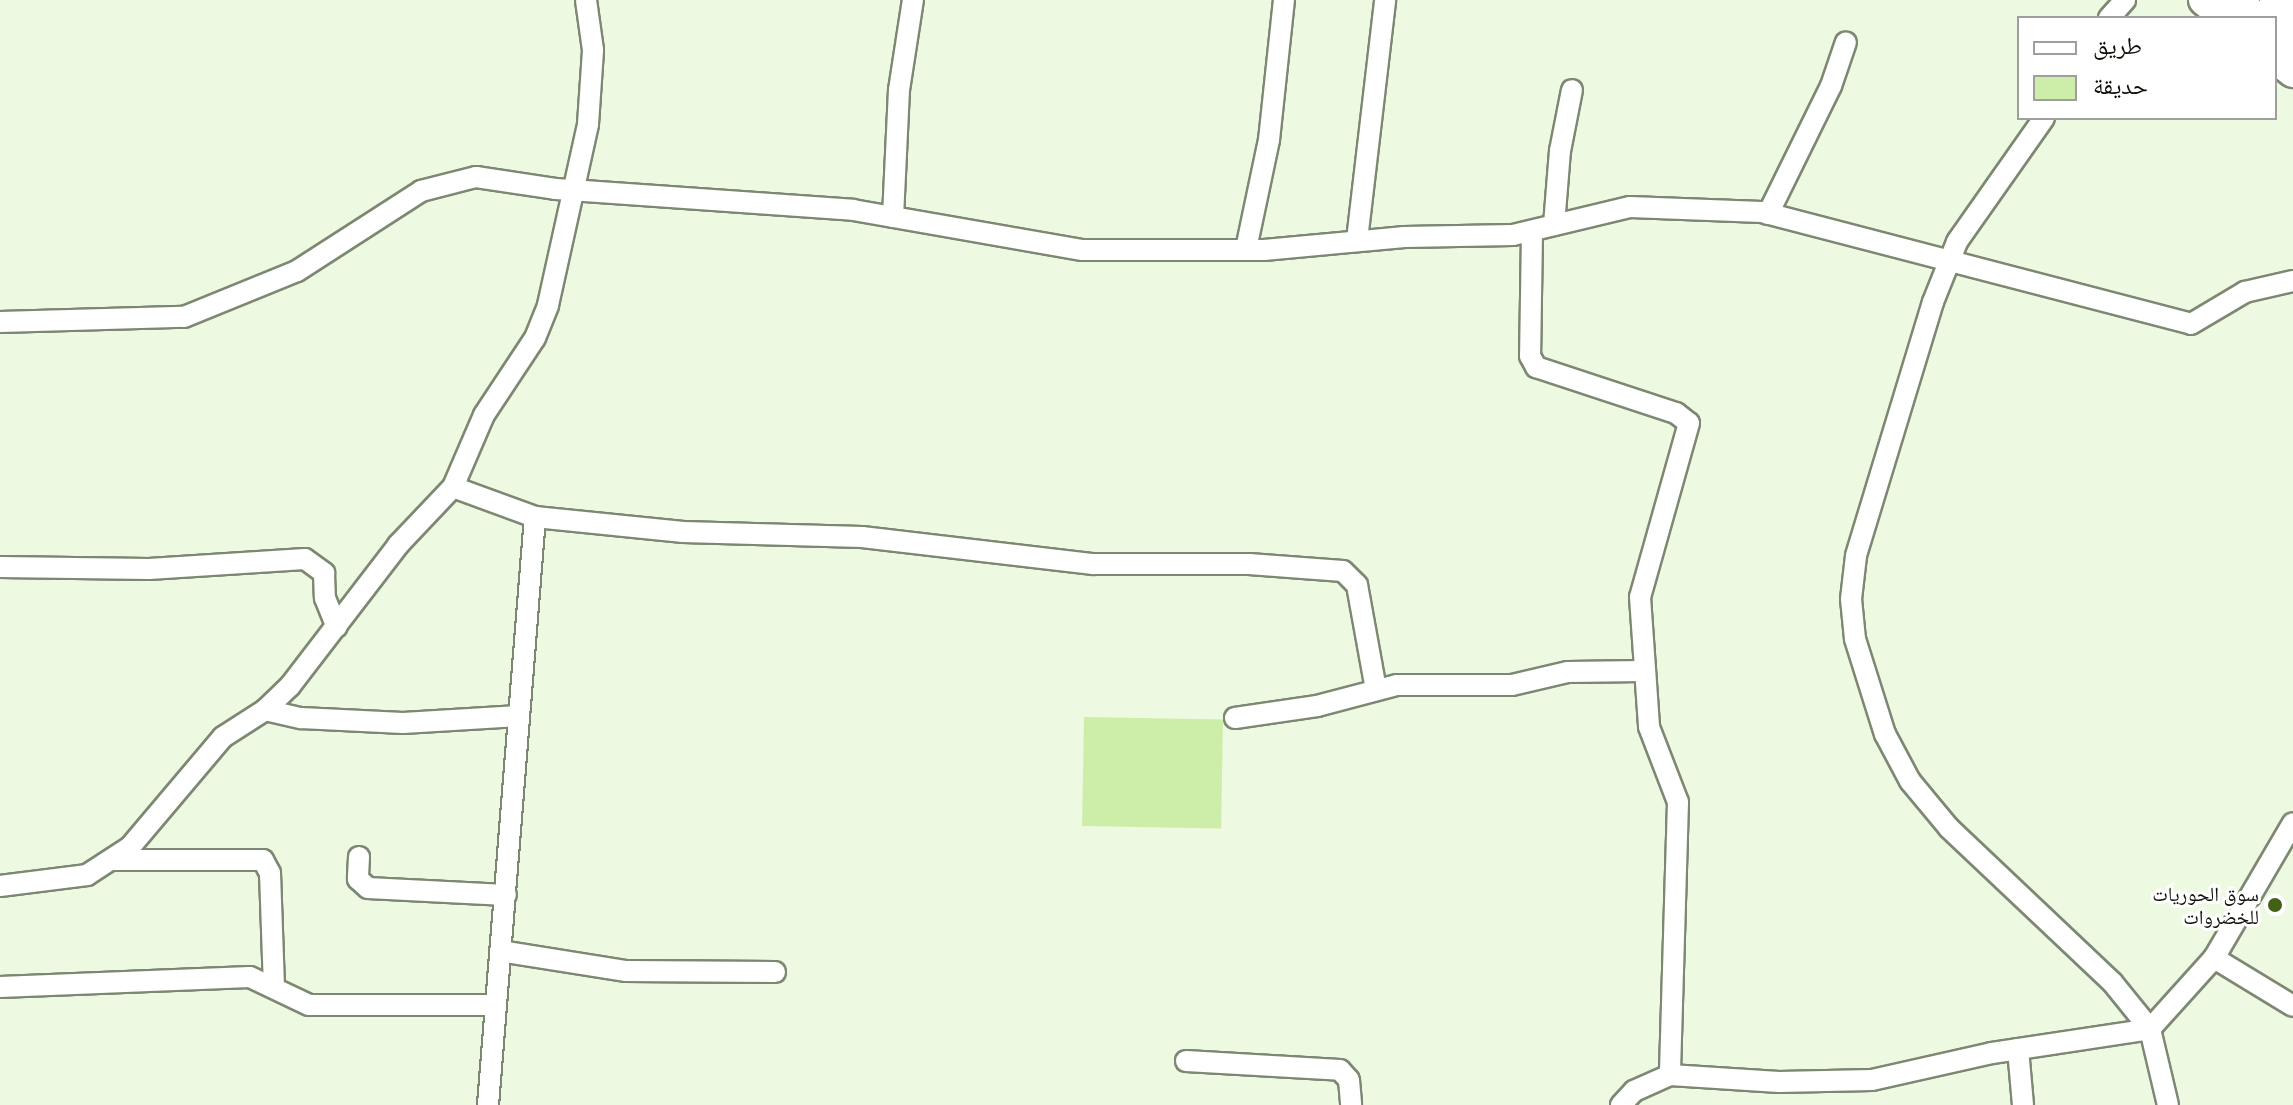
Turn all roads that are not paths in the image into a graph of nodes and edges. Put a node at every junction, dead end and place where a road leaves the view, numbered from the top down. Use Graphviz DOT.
graph roads {
  1 [pos="586,0"];
  2 [pos="913,0"];
  3 [pos="1284,0"];
  4 [pos="1385,0"];
  5 [pos="2204,0"];
  6 [pos="2234,0"];
  7 [pos="2279,14"];
  8 [pos="2224,16"];
  9 [pos="1846,42"];
  10 [pos="2293,47"];
  11 [pos="2277,60"];
  12 [pos="2293,72"];
  13 [pos="1572,90"];
  14 [pos="2043,120"];
  15 [pos="573,189"];
  16 [pos="1768,214"];
  17 [pos="893,217"];
  18 [pos="1554,225"];
  19 [pos="1532,233"];
  20 [pos="1357,240"];
  21 [pos="1246,249"];
  22 [pos="1949,260"];
  23 [pos="2293,281"];
  24 [pos="0,322"];
  25 [pos="453,487"];
  26 [pos="535,517"];
  27 [pos="0,567"];
  28 [pos="337,627"];
  29 [pos="1643,671"];
  30 [pos="1376,690"];
  31 [pos="265,710"];
  32 [pos="519,716"];
  33 [pos="1235,718"];
  34 [pos="2293,823"];
  35 [pos="359,857"];
  36 [pos="114,860"];
  37 [pos="0,886"];
  38 [pos="506,895"];
  39 [pos="500,951"];
  40 [pos="2214,958"];
  41 [pos="775,972"];
  42 [pos="274,986"];
  43 [pos="0,987"];
  44 [pos="494,1005"];
  45 [pos="2293,1006"];
  46 [pos="2150,1029"];
  47 [pos="2018,1049"];
  48 [pos="1186,1061"];
  49 [pos="1670,1075"];
  50 [pos="488,1105"];
  51 [pos="1351,1105"];
  52 [pos="1621,1105"];
  53 [pos="2023,1105"];
  54 [pos="2168,1105"];
  1 -- 15 [label="street"];
  2 -- 17 [label="street"];
  3 -- 21 [label="street"];
  4 -- 20 [label="street"];
  5 -- 8 [label="highway"];
  6 -- 7 [label="highway"];
  7 -- 10 [label="highway"];
  9 -- 16 [label="street"];
  11 -- 12 [label="highway"];
  13 -- 18 [label="street"];
  14 -- 22 [label="street"];
  15 -- 17 [label="street"];
  15 -- 24 [label="street"];
  15 -- 25 [label="street"];
  16 -- 18 [label="street"];
  16 -- 22 [label="street"];
  17 -- 21 [label="street"];
  18 -- 19 [label="street"];
  19 -- 20 [label="street"];
  19 -- 29 [label="street"];
  20 -- 21 [label="street"];
  22 -- 23 [label="street"];
  22 -- 46 [label="street"];
  25 -- 26 [label="street"];
  25 -- 28 [label="street"];
  26 -- 30 [label="street"];
  26 -- 32 [label="street"];
  27 -- 28 [label="street"];
  28 -- 31 [label="street"];
  29 -- 30 [label="street"];
  29 -- 49 [label="street"];
  30 -- 33 [label="street"];
  31 -- 32 [label="street"];
  31 -- 36 [label="street"];
  32 -- 38 [label="street"];
  34 -- 40 [label="street"];
  35 -- 38 [label="street"];
  36 -- 37 [label="street"];
  36 -- 42 [label="street"];
  38 -- 39 [label="street"];
  39 -- 41 [label="street"];
  39 -- 44 [label="street"];
  40 -- 45 [label="street"];
  40 -- 46 [label="street"];
  42 -- 43 [label="street"];
  42 -- 44 [label="street"];
  44 -- 50 [label="street"];
  46 -- 47 [label="street"];
  46 -- 54 [label="street"];
  47 -- 49 [label="street"];
  47 -- 53 [label="street"];
  48 -- 51 [label="street"];
  49 -- 52 [label="street"];
}
